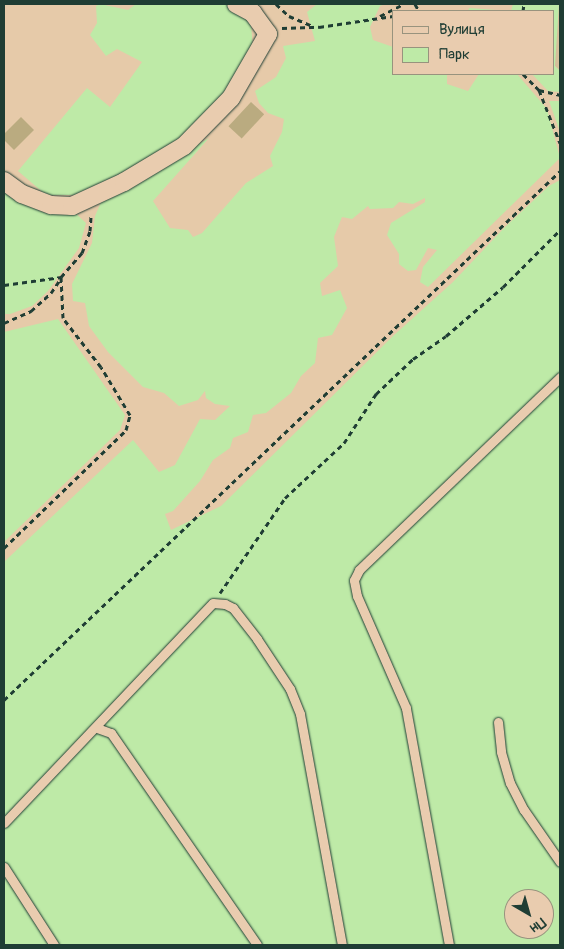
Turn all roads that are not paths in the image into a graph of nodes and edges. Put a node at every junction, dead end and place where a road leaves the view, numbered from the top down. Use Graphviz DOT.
graph roads {
  1 [pos="236,4"];
  2 [pos="256,8"];
  3 [pos="4,180"];
  4 [pos="560,377"];
  5 [pos="498,722"];
  6 [pos="97,728"];
  7 [pos="4,823"];
  8 [pos="560,862"];
  9 [pos="4,867"];
  10 [pos="54,945"];
  11 [pos="257,945"];
  12 [pos="342,945"];
  13 [pos="449,945"];
  1 -- 2 [label="street"];
  2 -- 3 [label="street"];
  4 -- 13 [label="lane"];
  5 -- 8 [label="lane"];
  6 -- 7 [label="lane"];
  6 -- 11 [label="lane"];
  6 -- 12 [label="lane"];
  9 -- 10 [label="lane"];
}
